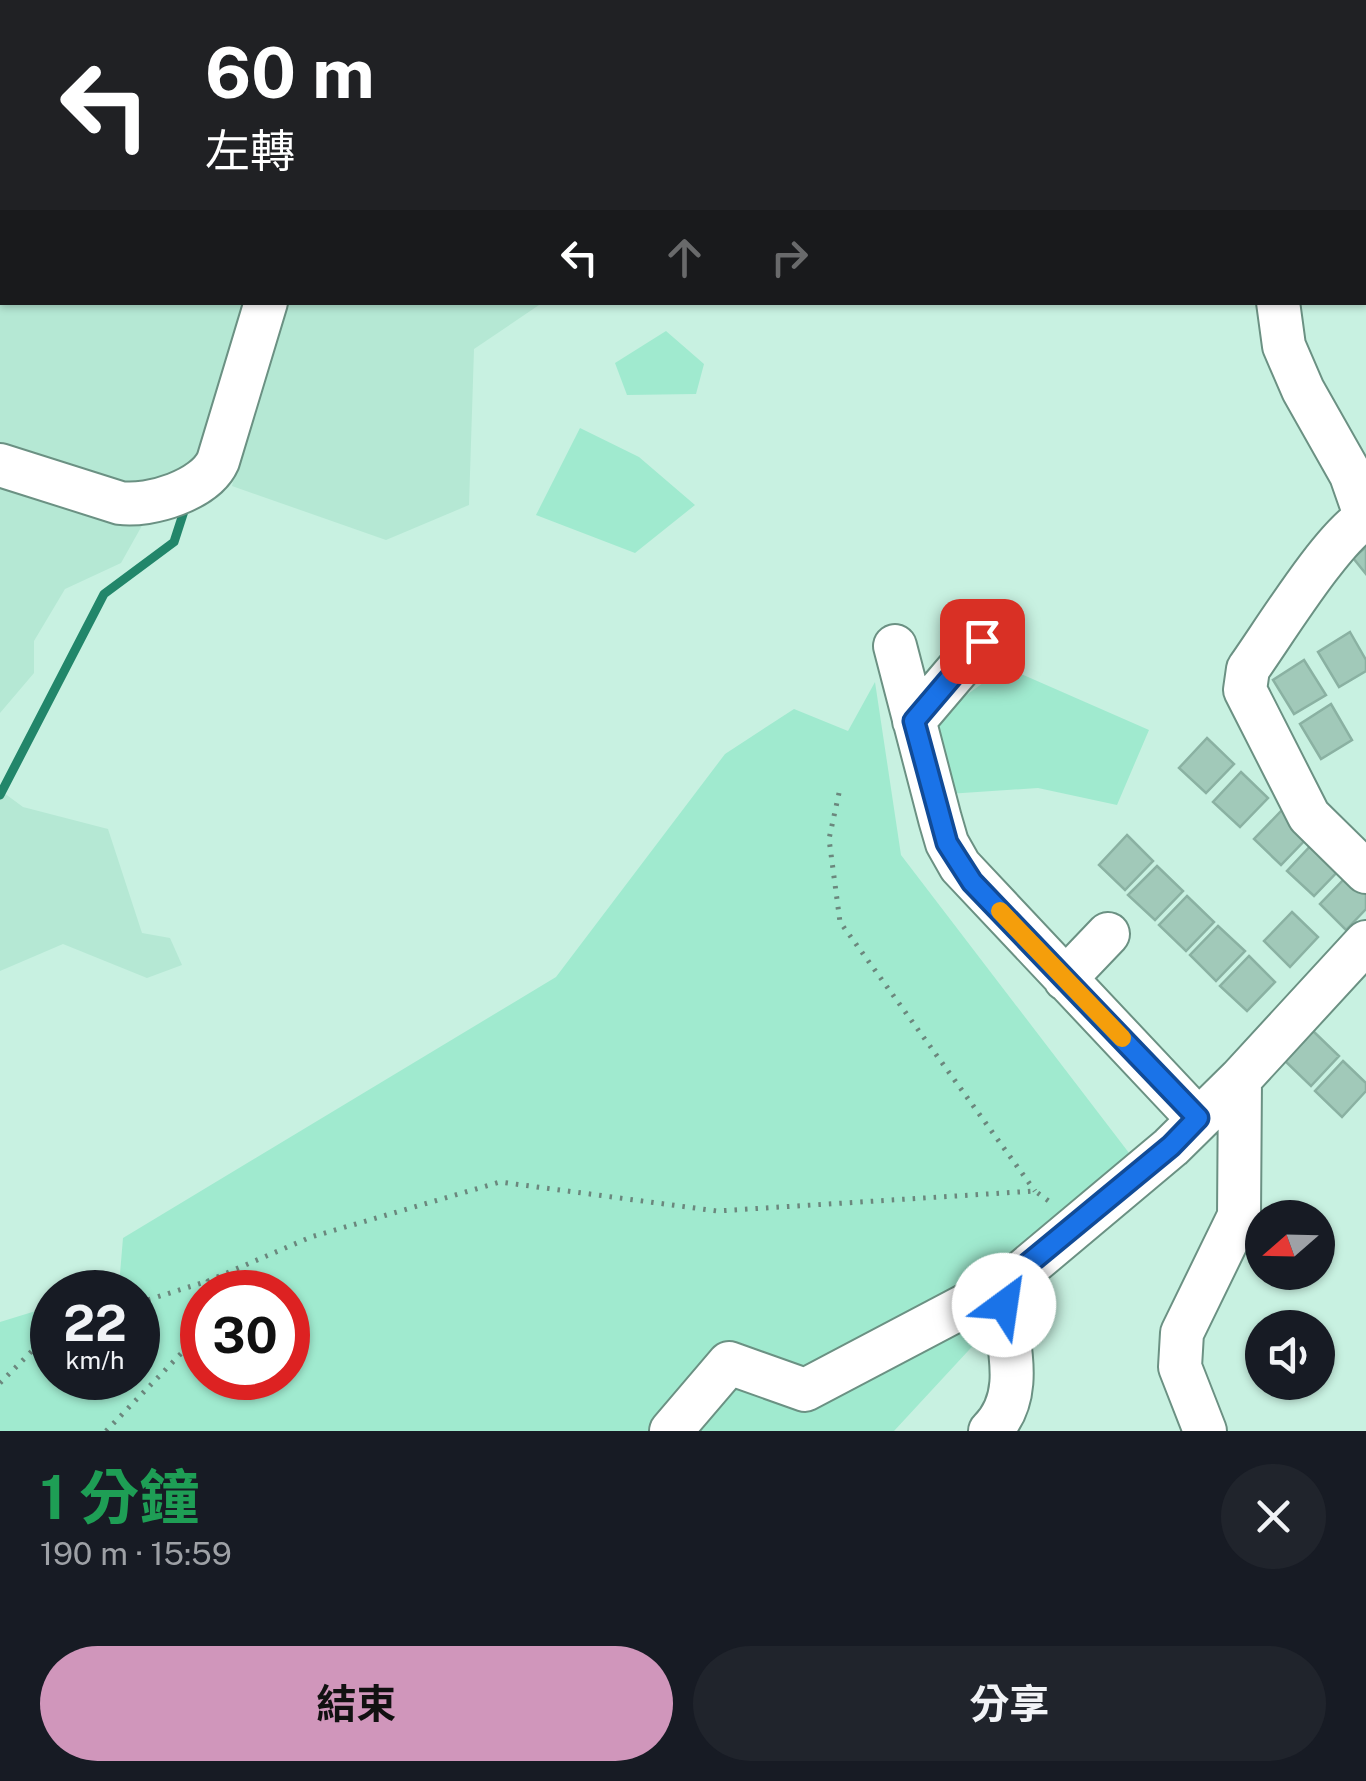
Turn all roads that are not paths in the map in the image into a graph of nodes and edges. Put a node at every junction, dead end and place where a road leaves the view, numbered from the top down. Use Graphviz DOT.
graph roads {
  1 [pos="265,305"];
  2 [pos="1278,305"];
  3 [pos="0,465"];
  4 [pos="982,641"];
  5 [pos="895,646"];
  6 [pos="914,721"];
  7 [pos="1366,872"];
  8 [pos="1108,934"];
  9 [pos="1366,942"];
  10 [pos="1066,980"];
  11 [pos="1240,1079"];
  12 [pos="1198,1118"];
  13 [pos="1010,1282"];
  14 [pos="671,1431"];
  15 [pos="990,1431"];
  16 [pos="1205,1431"];
  1 -- 3 [label="street"];
  2 -- 7 [label="street"];
  4 -- 6 [label="street"];
  5 -- 6 [label="street"];
  6 -- 10 [label="street"];
  8 -- 10 [label="street"];
  9 -- 11 [label="street"];
  10 -- 12 [label="street"];
  11 -- 12 [label="street"];
  11 -- 16 [label="street"];
  12 -- 13 [label="street"];
  13 -- 14 [label="street"];
  13 -- 15 [label="street"];
}
